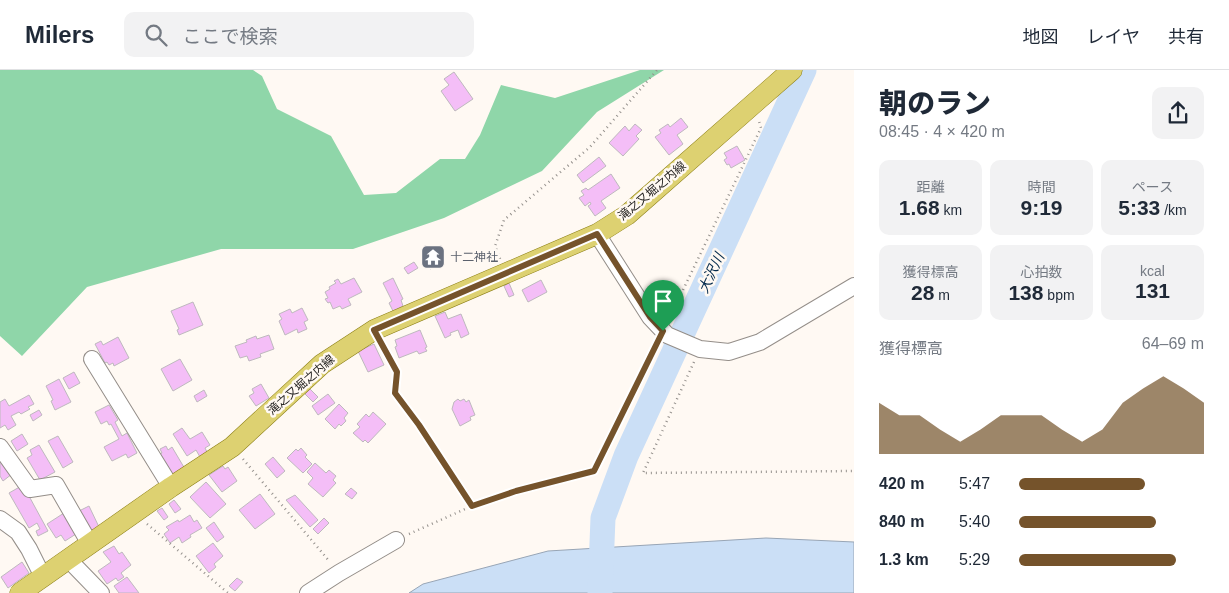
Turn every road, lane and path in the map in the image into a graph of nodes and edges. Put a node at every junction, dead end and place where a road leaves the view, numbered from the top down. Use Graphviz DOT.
graph roads {
  1 [pos="656,70"];
  2 [pos="792,70"];
  3 [pos="753,103"];
  4 [pos="597,234"];
  5 [pos="505,274"];
  6 [pos="854,286"];
  7 [pos="374,330"];
  8 [pos="665,333"];
  9 [pos="699,349"];
  10 [pos="92,358"];
  11 [pos="0,447"];
  12 [pos="232,447"];
  13 [pos="854,471"];
  14 [pos="171,486"];
  15 [pos="472,506"];
  16 [pos="135,512"];
  17 [pos="0,519"];
  18 [pos="396,540"];
  19 [pos="90,544"];
  20 [pos="68,559"];
  21 [pos="338,573"];
  22 [pos="43,577"];
  23 [pos="20,593"];
  24 [pos="101,593"];
  25 [pos="228,593"];
  26 [pos="308,593"];
  1 -- 5 [label="path"];
  2 -- 3 [label="main road, 滝之又堀之内線"];
  3 -- 4 [label="main road, 滝之又堀之内線"];
  3 -- 8 [label="path"];
  4 -- 5 [label="main road, 滝之又堀之内線"];
  4 -- 8 [label="street"];
  5 -- 7 [label="main road, 滝之又堀之内線"];
  6 -- 9 [label="street"];
  7 -- 12 [label="main road, 滝之又堀之内線"];
  7 -- 15 [label="path"];
  8 -- 9 [label="street"];
  8 -- 15 [label="path"];
  9 -- 13 [label="path"];
  10 -- 14 [label="street"];
  11 -- 19 [label="street"];
  12 -- 14 [label="main road, 滝之又堀之内線"];
  12 -- 21 [label="path"];
  14 -- 16 [label="main road, 滝之又堀之内線"];
  15 -- 18 [label="path"];
  16 -- 19 [label="main road, 滝之又堀之内線"];
  16 -- 25 [label="path"];
  17 -- 22 [label="street"];
  18 -- 21 [label="street"];
  19 -- 20 [label="main road, 滝之又堀之内線"];
  20 -- 22 [label="main road, 滝之又堀之内線"];
  20 -- 24 [label="street"];
  21 -- 26 [label="street"];
  22 -- 23 [label="main road, 滝之又堀之内線"];
}
